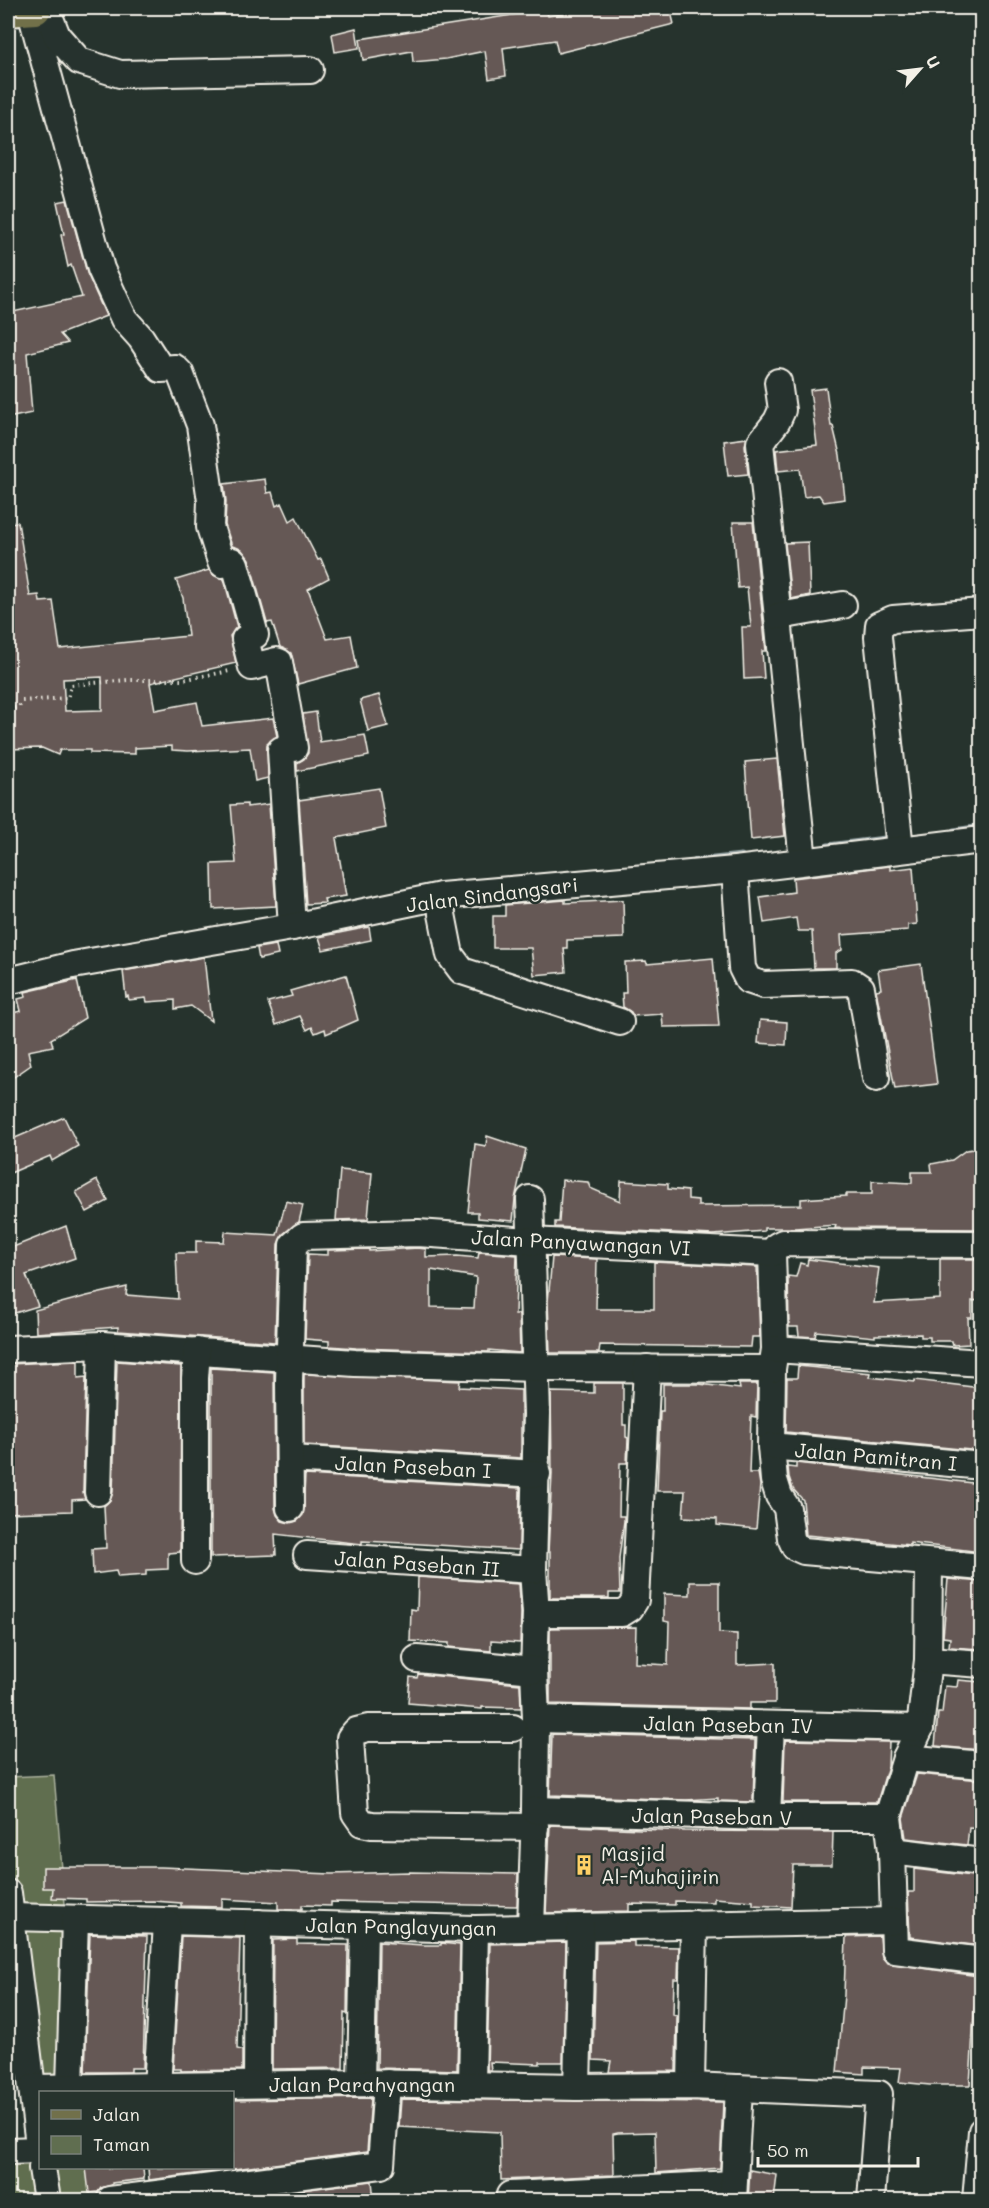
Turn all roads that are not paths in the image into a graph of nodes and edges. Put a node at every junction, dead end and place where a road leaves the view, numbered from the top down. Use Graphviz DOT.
graph roads {
  1 [pos="30,8"];
  2 [pos="35,8"];
  3 [pos="46,8"];
  4 [pos="8,10"];
  5 [pos="310,70"];
  6 [pos="778,382"];
  7 [pos="843,605"];
  8 [pos="981,612"];
  9 [pos="779,616"];
  10 [pos="981,840"];
  11 [pos="900,849"];
  12 [pos="803,861"];
  13 [pos="735,870"];
  14 [pos="441,896"];
  15 [pos="292,927"];
  16 [pos="8,981"];
  17 [pos="620,1022"];
  18 [pos="876,1078"];
  19 [pos="530,1199"];
  20 [pos="530,1241"];
  21 [pos="981,1244"];
  22 [pos="772,1253"];
  23 [pos="102,1345"];
  24 [pos="8,1349"];
  25 [pos="197,1351"];
  26 [pos="290,1358"];
  27 [pos="773,1359"];
  28 [pos="981,1363"];
  29 [pos="536,1368"];
  30 [pos="647,1368"];
  31 [pos="771,1446"];
  32 [pos="290,1459"];
  33 [pos="981,1466"];
  34 [pos="537,1474"];
  35 [pos="98,1491"];
  36 [pos="290,1508"];
  37 [pos="307,1555"];
  38 [pos="195,1561"];
  39 [pos="929,1563"];
  40 [pos="981,1567"];
  41 [pos="530,1570"];
  42 [pos="536,1612"];
  43 [pos="417,1659"];
  44 [pos="928,1660"];
  45 [pos="981,1664"];
  46 [pos="534,1670"];
  47 [pos="524,1724"];
  48 [pos="771,1725"];
  49 [pos="920,1728"];
  50 [pos="906,1758"];
  51 [pos="981,1765"];
  52 [pos="888,1816"];
  53 [pos="767,1817"];
  54 [pos="535,1819"];
  55 [pos="892,1851"];
  56 [pos="981,1862"];
  57 [pos="75,1919"];
  58 [pos="9,1920"];
  59 [pos="894,1921"];
  60 [pos="167,1923"];
  61 [pos="258,1923"];
  62 [pos="694,1924"];
  63 [pos="364,1926"];
  64 [pos="531,1927"];
  65 [pos="581,1927"];
  66 [pos="475,1929"];
  67 [pos="981,1961"];
  68 [pos="361,2083"];
  69 [pos="387,2083"];
  70 [pos="258,2084"];
  71 [pos="472,2084"];
  72 [pos="691,2086"];
  73 [pos="70,2087"];
  74 [pos="157,2087"];
  75 [pos="577,2087"];
  76 [pos="33,2088"];
  77 [pos="739,2088"];
  78 [pos="981,2131"];
  79 [pos="39,2143"];
  80 [pos="8,2151"];
  81 [pos="39,2152"];
  82 [pos="42,2169"];
  83 [pos="733,2192"];
  84 [pos="510,2195"];
  85 [pos="46,2200"];
  86 [pos="110,2200"];
  87 [pos="871,2200"];
  88 [pos="976,2200"];
  1 -- 2 [label="main road"];
  1 -- 4 [label="main road"];
  1 -- 15 [label="street"];
  3 -- 5 [label="street"];
  6 -- 9 [label="street"];
  7 -- 9 [label="street"];
  8 -- 11 [label="street"];
  9 -- 12 [label="street"];
  10 -- 11 [label="street, Jalan Sindangsari"];
  11 -- 12 [label="street, Jalan Sindangsari"];
  12 -- 13 [label="street, Jalan Sindangsari"];
  13 -- 14 [label="street, Jalan Sindangsari"];
  13 -- 18 [label="street"];
  14 -- 15 [label="street, Jalan Sindangsari"];
  14 -- 17 [label="street"];
  15 -- 16 [label="street, Jalan Sindangsari"];
  19 -- 20 [label="street"];
  20 -- 22 [label="street, Jalan Panyawangan VI"];
  20 -- 26 [label="street, Jalan Panyawangan VI"];
  20 -- 29 [label="street"];
  21 -- 22 [label="street, Jalan Panyawangan VI"];
  22 -- 27 [label="street"];
  23 -- 24 [label="street"];
  23 -- 25 [label="street"];
  23 -- 35 [label="street"];
  25 -- 26 [label="street"];
  25 -- 38 [label="street"];
  26 -- 29 [label="street"];
  26 -- 32 [label="street, Jalan Panyawangan VI"];
  27 -- 28 [label="street"];
  27 -- 30 [label="street"];
  27 -- 31 [label="street"];
  29 -- 30 [label="street"];
  29 -- 34 [label="street"];
  30 -- 42 [label="street"];
  31 -- 33 [label="street, Jalan Pamitran I"];
  31 -- 39 [label="street"];
  32 -- 34 [label="street, Jalan Paseban I"];
  32 -- 36 [label="street, Jalan Panyawangan VI"];
  34 -- 41 [label="street"];
  37 -- 41 [label="street, Jalan Paseban II"];
  39 -- 40 [label="street"];
  39 -- 44 [label="street"];
  41 -- 42 [label="street"];
  42 -- 46 [label="street"];
  43 -- 46 [label="street"];
  44 -- 45 [label="street"];
  44 -- 49 [label="street"];
  46 -- 47 [label="street"];
  47 -- 48 [label="street, Jalan Paseban IV"];
  47 -- 54 [label="street"];
  47 -- 54 [label="street, Jalan Paseban IV"];
  48 -- 49 [label="street, Jalan Paseban IV"];
  48 -- 53 [label="street"];
  49 -- 50 [label="street"];
  50 -- 51 [label="street"];
  50 -- 52 [label="street"];
  52 -- 53 [label="street, Jalan Paseban V"];
  52 -- 55 [label="street"];
  53 -- 54 [label="street, Jalan Paseban V"];
  54 -- 64 [label="street"];
  55 -- 56 [label="street"];
  55 -- 59 [label="street"];
  57 -- 58 [label="street, Jalan Panglayungan"];
  57 -- 60 [label="street, Jalan Panglayungan"];
  57 -- 73 [label="street"];
  58 -- 76 [label="street"];
  59 -- 62 [label="street, Jalan Panglayungan"];
  59 -- 67 [label="street"];
  60 -- 61 [label="street, Jalan Panglayungan"];
  60 -- 74 [label="street"];
  61 -- 63 [label="street, Jalan Panglayungan"];
  61 -- 70 [label="street"];
  62 -- 65 [label="street, Jalan Panglayungan"];
  62 -- 72 [label="street"];
  63 -- 66 [label="street, Jalan Panglayungan"];
  63 -- 68 [label="street"];
  64 -- 65 [label="street, Jalan Panglayungan"];
  64 -- 66 [label="street, Jalan Panglayungan"];
  65 -- 75 [label="street"];
  66 -- 71 [label="street"];
  68 -- 69 [label="street, Jalan Parahyangan"];
  68 -- 70 [label="street, Jalan Parahyangan"];
  69 -- 71 [label="street, Jalan Parahyangan"];
  69 -- 86 [label="street"];
  70 -- 74 [label="street, Jalan Parahyangan"];
  71 -- 75 [label="street, Jalan Parahyangan"];
  72 -- 75 [label="street, Jalan Parahyangan"];
  72 -- 77 [label="street, Jalan Parahyangan"];
  73 -- 74 [label="street, Jalan Parahyangan"];
  73 -- 76 [label="street, Jalan Parahyangan"];
  76 -- 79 [label="street"];
  77 -- 83 [label="street"];
  77 -- 87 [label="street, Jalan Parahyangan"];
  78 -- 88 [label="street"];
  80 -- 81 [label="street"];
  82 -- 85 [label="street"];
  83 -- 84 [label="street"];
}
